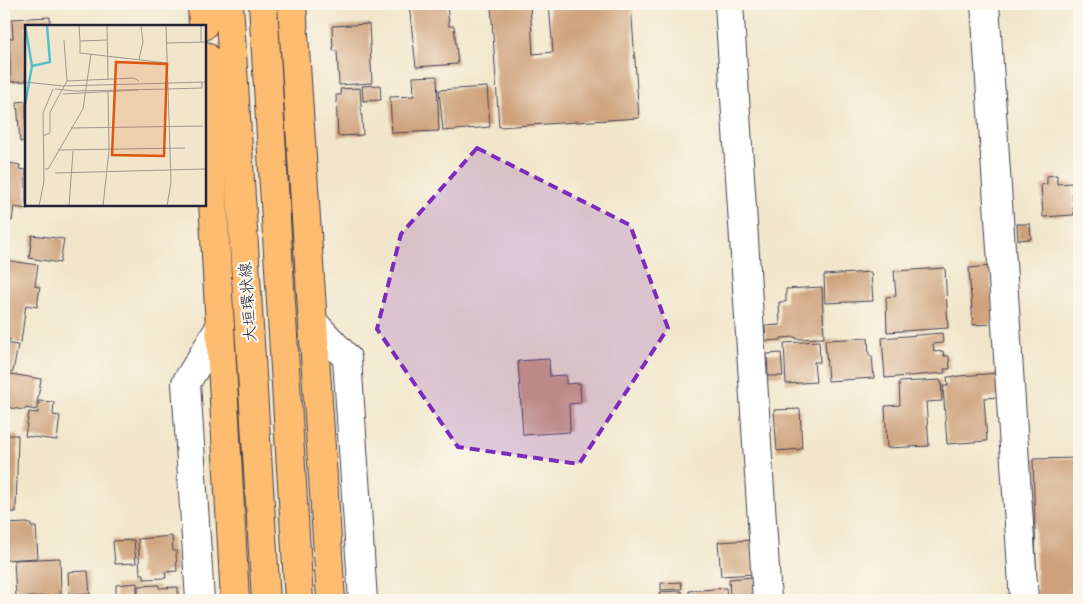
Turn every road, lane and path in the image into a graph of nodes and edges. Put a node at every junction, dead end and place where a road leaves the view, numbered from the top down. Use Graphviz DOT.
graph roads {
  1 [pos="202,4"];
  2 [pos="228,4"];
  3 [pos="263,4"];
  4 [pos="292,4"];
  5 [pos="729,4"];
  6 [pos="986,4"];
  7 [pos="203,25"];
  8 [pos="206,74"];
  9 [pos="313,322"];
  10 [pos="220,327"];
  11 [pos="200,600"];
  12 [pos="235,600"];
  13 [pos="266,600"];
  14 [pos="300,600"];
  15 [pos="332,600"];
  16 [pos="364,600"];
  17 [pos="767,600"];
  18 [pos="1024,600"];
  1 -- 7 [label="main road"];
  2 -- 13 [label="main road, 大垣環状線"];
  3 -- 14 [label="main road, 大垣環状線"];
  4 -- 9 [label="main road"];
  5 -- 17 [label="street"];
  6 -- 18 [label="street"];
  8 -- 10 [label="main road"];
  9 -- 15 [label="main road"];
  9 -- 16 [label="street"];
  10 -- 11 [label="street"];
  10 -- 12 [label="main road"];
}
